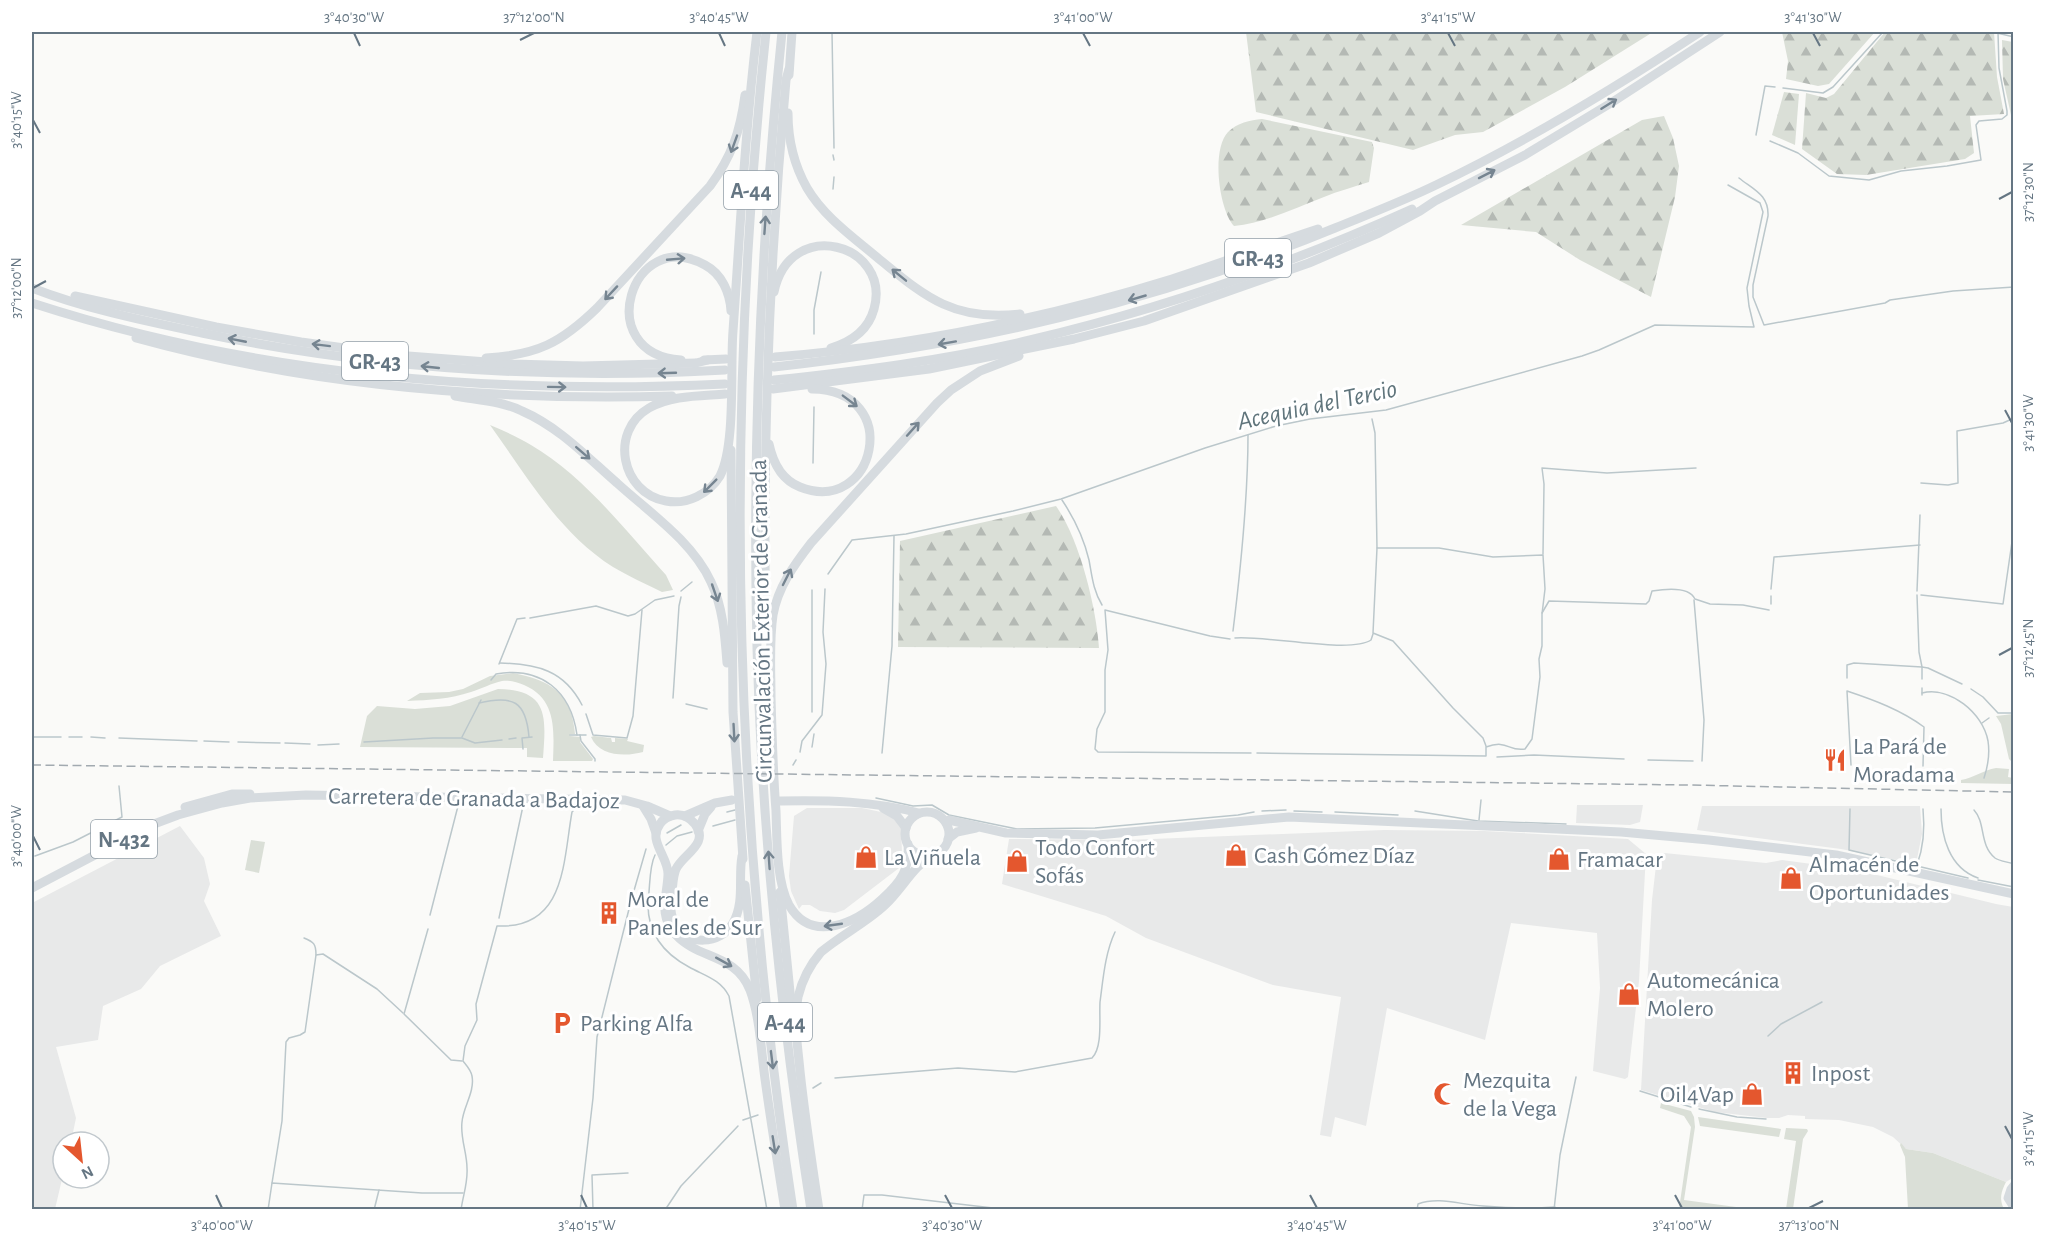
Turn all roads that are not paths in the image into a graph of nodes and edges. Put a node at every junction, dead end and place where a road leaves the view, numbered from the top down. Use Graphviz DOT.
graph roads {
  1 [pos="757,32"];
  2 [pos="765,32"];
  3 [pos="782,32"];
  4 [pos="792,32"];
  5 [pos="1694,32"];
  6 [pos="1700,32"];
  7 [pos="1720,32"];
  8 [pos="755,46"];
  9 [pos="789,69"];
  10 [pos="1435,201"];
  11 [pos="32,288"];
  12 [pos="32,303"];
  13 [pos="1072,306"];
  14 [pos="768,317"];
  15 [pos="84,320"];
  16 [pos="733,328"];
  17 [pos="1074,339"];
  18 [pos="763,347"];
  19 [pos="737,349"];
  20 [pos="383,352"];
  21 [pos="810,354"];
  22 [pos="726,359"];
  23 [pos="708,360"];
  24 [pos="725,370"];
  25 [pos="725,384"];
  26 [pos="794,387"];
  27 [pos="415,388"];
  28 [pos="725,394"];
  29 [pos="698,397"];
  30 [pos="762,401"];
  31 [pos="735,404"];
  32 [pos="765,419"];
  33 [pos="729,433"];
  34 [pos="733,712"];
  35 [pos="770,717"];
  36 [pos="740,754"];
  37 [pos="767,754"];
  38 [pos="306,795"];
  39 [pos="212,799"];
  40 [pos="247,799"];
  41 [pos="732,800"];
  42 [pos="780,801"];
  43 [pos="716,803"];
  44 [pos="642,804"];
  45 [pos="879,805"];
  46 [pos="919,813"];
  47 [pos="670,816"];
  48 [pos="684,816"];
  49 [pos="945,821"];
  50 [pos="906,828"];
  51 [pos="979,828"];
  52 [pos="698,831"];
  53 [pos="656,833"];
  54 [pos="772,833"];
  55 [pos="745,836"];
  56 [pos="948,839"];
  57 [pos="908,844"];
  58 [pos="663,852"];
  59 [pos="934,854"];
  60 [pos="742,856"];
  61 [pos="685,857"];
  62 [pos="780,872"];
  63 [pos="49,877"];
  64 [pos="32,886"];
  65 [pos="2013,894"];
  66 [pos="758,1025"];
  67 [pos="797,1039"];
  68 [pos="2013,1184"];
  69 [pos="2012,1208"];
  70 [pos="785,1209"];
  71 [pos="793,1209"];
  72 [pos="810,1209"];
  73 [pos="819,1209"];
  1 -- 8 [label="highway"];
  2 -- 19 [label="highway, Circunvalación Exterior de Granada / A-44"];
  18 -- 3 [label="highway, Circunvalación Exterior de Granada / A-44, one-way"];
  4 -- 9 [label="highway"];
  5 -- 13 [label="highway"];
  6 -- 21 [label="highway, GR-43, one-way"];
  10 -- 7 [label="highway, one-way"];
  8 -- 16 [label="highway"];
  8 -- 20 [label="highway, one-way"];
  13 -- 9 [label="highway, one-way"];
  9 -- 14 [label="highway"];
  10 -- 17 [label="highway"];
  10 -- 26 [label="highway, GR-43"];
  20 -- 11 [label="highway, one-way"];
  24 -- 11 [label="highway, GR-43, one-way"];
  12 -- 15 [label="highway"];
  13 -- 21 [label="highway"];
  14 -- 18 [label="highway"];
  14 -- 21 [label="highway"];
  15 -- 25 [label="highway, GR-43, one-way"];
  15 -- 27 [label="highway"];
  16 -- 19 [label="highway"];
  23 -- 16 [label="highway, one-way"];
  17 -- 26 [label="highway"];
  35 -- 17 [label="highway, one-way"];
  18 -- 30 [label="highway, Circunvalación Exterior de Granada / A-44"];
  19 -- 31 [label="highway, Circunvalación Exterior de Granada / A-44"];
  20 -- 23 [label="highway"];
  22 -- 23 [label="highway"];
  26 -- 32 [label="highway, one-way"];
  27 -- 29 [label="highway"];
  27 -- 34 [label="highway, one-way"];
  28 -- 29 [label="highway"];
  33 -- 29 [label="highway, one-way"];
  30 -- 32 [label="highway"];
  30 -- 37 [label="highway, Circunvalación Exterior de Granada / A-44"];
  31 -- 33 [label="highway"];
  31 -- 36 [label="highway, Circunvalación Exterior de Granada / A-44"];
  32 -- 35 [label="highway"];
  33 -- 34 [label="highway"];
  34 -- 36 [label="highway, one-way"];
  35 -- 37 [label="highway"];
  36 -- 55 [label="highway, Circunvalación Exterior de Granada / A-44"];
  37 -- 54 [label="highway, Circunvalación Exterior de Granada / A-44"];
  38 -- 39 [label="highway, Carretera de Granada a Badajoz / N-432"];
  38 -- 40 [label="highway, Carretera de Granada a Badajoz / N-432"];
  38 -- 44 [label="highway, Carretera de Granada a Badajoz / N-432"];
  39 -- 40 [label="highway"];
  39 -- 63 [label="highway, Carretera de Granada a Badajoz / N-432"];
  40 -- 63 [label="highway, Carretera de Granada a Badajoz / N-432"];
  41 -- 43 [label="highway, N-432"];
  42 -- 45 [label="highway"];
  43 -- 48 [label="highway, N-432"];
  43 -- 52 [label="highway"];
  44 -- 47 [label="highway, Carretera de Granada a Badajoz / N-432"];
  44 -- 53 [label="highway, Carretera de Granada a Badajoz"];
  45 -- 46 [label="highway"];
  45 -- 50 [label="highway"];
  46 -- 49 [label="highway"];
  46 -- 50 [label="highway"];
  47 -- 48 [label="highway, N-432"];
  47 -- 53 [label="highway"];
  48 -- 52 [label="highway"];
  49 -- 51 [label="highway"];
  49 -- 56 [label="highway"];
  50 -- 57 [label="highway"];
  51 -- 56 [label="highway"];
  51 -- 65 [label="highway"];
  52 -- 61 [label="highway"];
  53 -- 58 [label="highway"];
  54 -- 62 [label="highway"];
  72 -- 54 [label="highway, Circunvalación Exterior de Granada / A-44, one-way"];
  55 -- 60 [label="highway"];
  55 -- 71 [label="highway, Circunvalación Exterior de Granada / A-44, one-way"];
  56 -- 59 [label="highway"];
  57 -- 59 [label="highway"];
  57 -- 62 [label="highway, one-way"];
  58 -- 61 [label="highway"];
  58 -- 66 [label="highway, one-way"];
  59 -- 67 [label="highway"];
  60 -- 61 [label="highway"];
  60 -- 66 [label="highway"];
  62 -- 67 [label="highway"];
  63 -- 64 [label="highway, Carretera de Granada a Badajoz / N-432"];
  66 -- 70 [label="highway, one-way"];
  67 -- 73 [label="highway"];
  68 -- 69 [label="street"];
}
